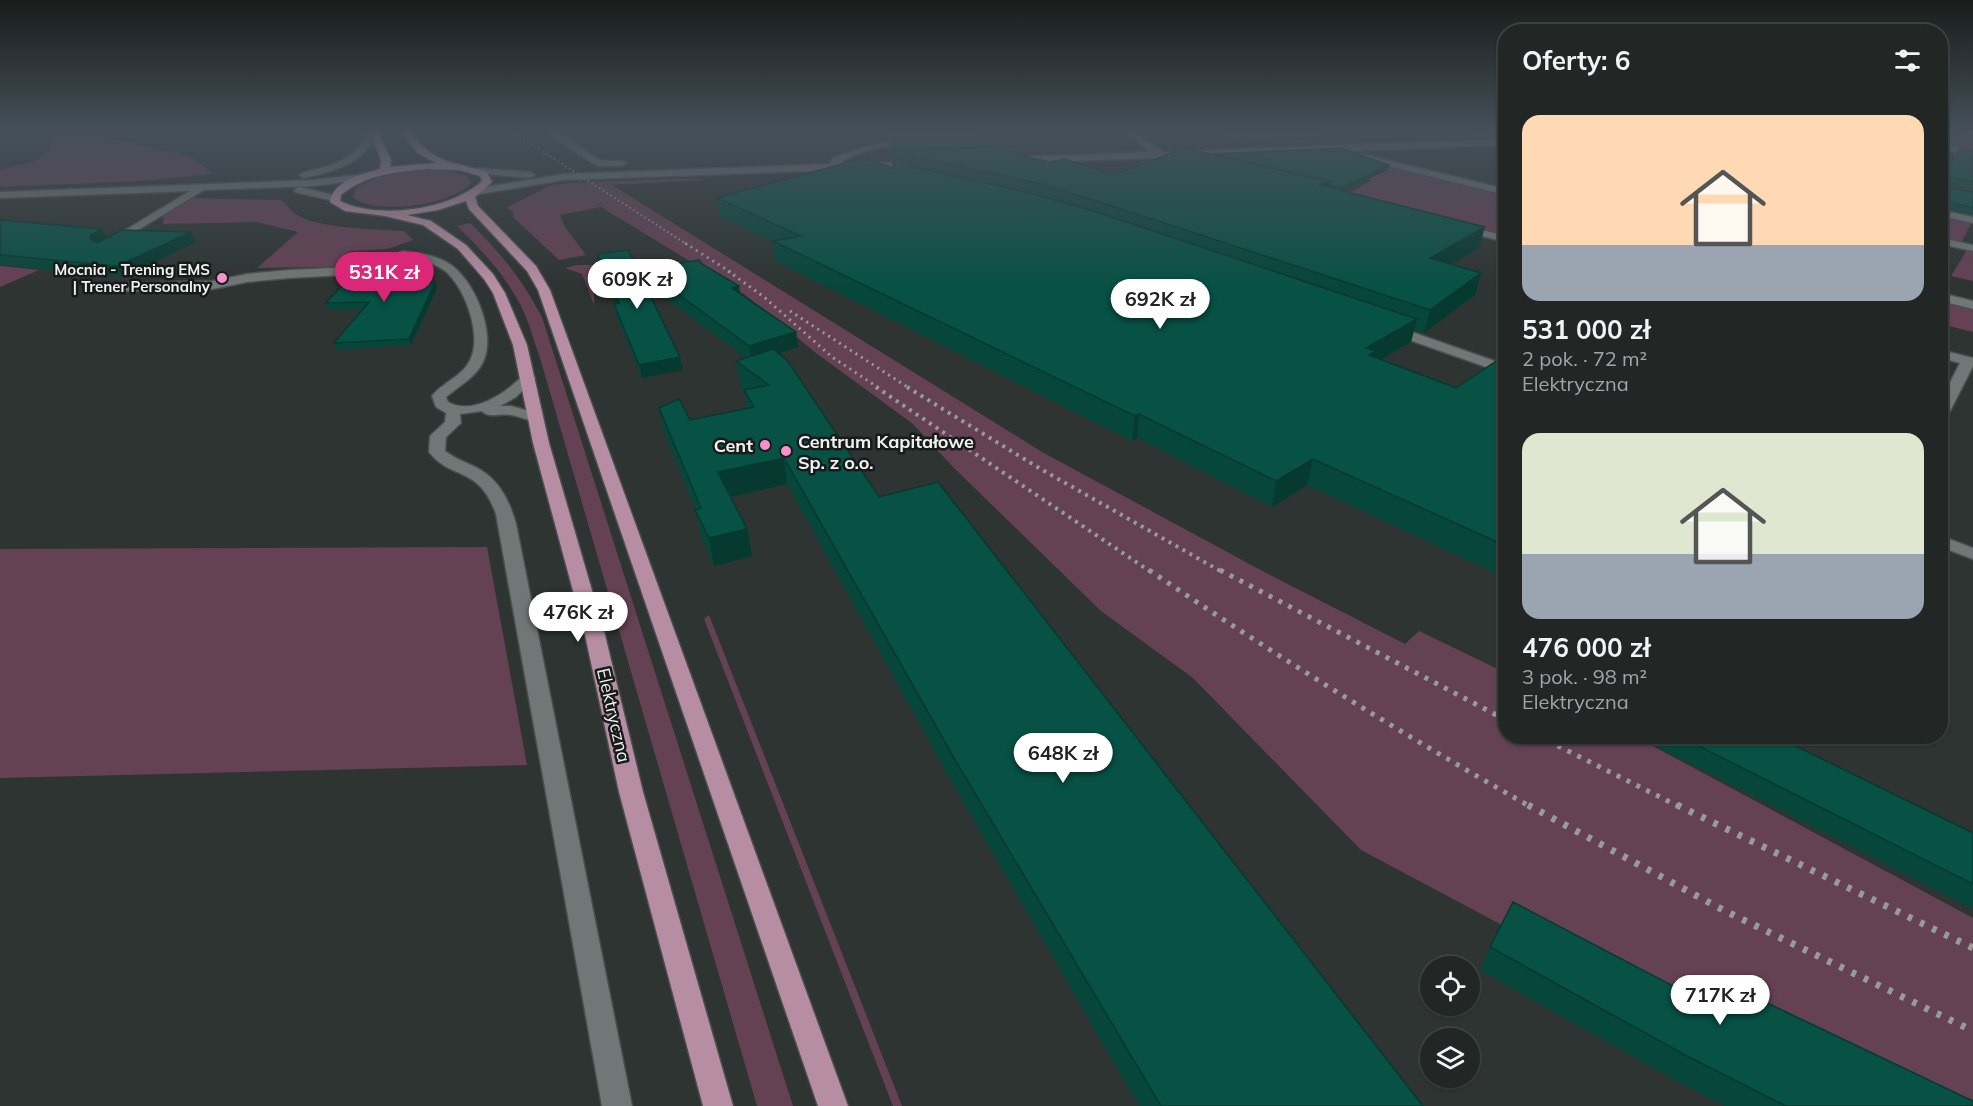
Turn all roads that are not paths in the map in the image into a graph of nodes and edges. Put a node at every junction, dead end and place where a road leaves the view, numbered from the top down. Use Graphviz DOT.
graph roads {
  1 [pos="253,184"];
  2 [pos="292,184"];
  3 [pos="351,184"];
  4 [pos="485,184"];
  5 [pos="529,184"];
  6 [pos="1471,184"];
  7 [pos="237,186"];
  8 [pos="201,188"];
  9 [pos="1498,190"];
  10 [pos="474,194"];
  11 [pos="0,195"];
  12 [pos="334,198"];
  13 [pos="384,213"];
  14 [pos="1948,215"];
  15 [pos="1973,220"];
  16 [pos="1444,224"];
  17 [pos="1498,237"];
  18 [pos="1948,243"];
  19 [pos="103,248"];
  20 [pos="1973,248"];
  21 [pos="124,287"];
  22 [pos="1948,299"];
  23 [pos="1973,305"];
  24 [pos="1376,323"];
  25 [pos="1948,356"];
  26 [pos="1971,362"];
  27 [pos="1498,367"];
  28 [pos="528,378"];
  29 [pos="1948,403"];
  30 [pos="453,417"];
  31 [pos="535,417"];
  32 [pos="1948,544"];
  33 [pos="1973,554"];
  34 [pos="617,1106"];
  35 [pos="718,1106"];
  36 [pos="833,1106"];
  1 -- 7 [label="street"];
  2 -- 7 [label="street"];
  3 -- 12 [label="main road"];
  4 -- 10 [label="main road"];
  5 -- 10 [label="street"];
  6 -- 9 [label="street"];
  7 -- 8 [label="street"];
  7 -- 12 [label="street"];
  8 -- 11 [label="street"];
  8 -- 19 [label="street"];
  10 -- 13 [label="main road"];
  10 -- 36 [label="main road"];
  12 -- 13 [label="main road"];
  13 -- 28 [label="main road, Elektryczna"];
  14 -- 15 [label="street"];
  16 -- 17 [label="street"];
  18 -- 20 [label="street"];
  21 -- 30 [label="street"];
  22 -- 23 [label="street"];
  24 -- 27 [label="street"];
  25 -- 26 [label="street"];
  26 -- 29 [label="street"];
  28 -- 30 [label="street"];
  28 -- 31 [label="main road, Elektryczna"];
  30 -- 31 [label="street"];
  30 -- 34 [label="street"];
  31 -- 35 [label="main road, Elektryczna"];
  32 -- 33 [label="street"];
}
